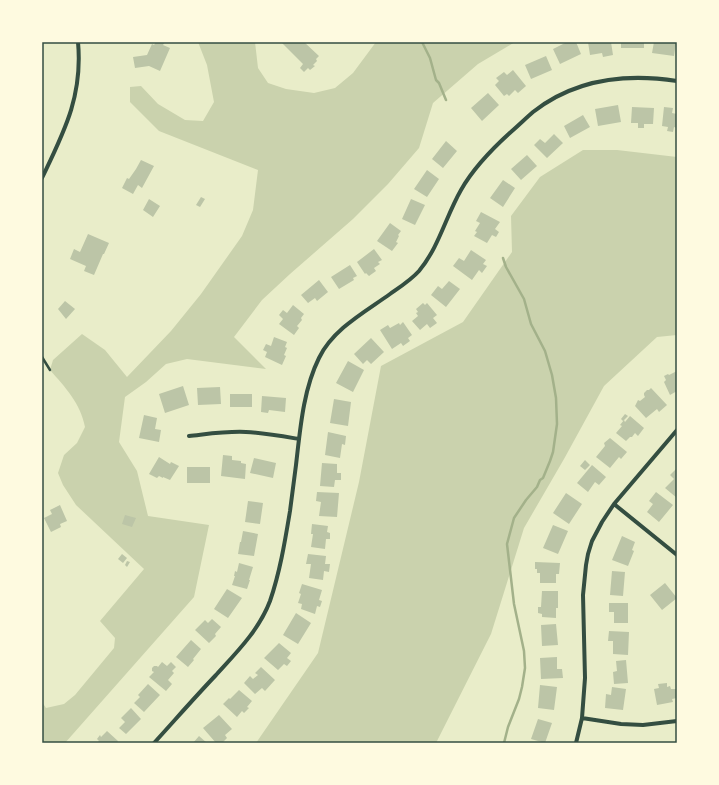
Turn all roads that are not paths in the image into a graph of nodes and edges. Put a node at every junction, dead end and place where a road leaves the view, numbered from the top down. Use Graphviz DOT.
graph roads {
  1 [pos="78,42"];
  2 [pos="677,81"];
  3 [pos="42,178"];
  4 [pos="42,357"];
  5 [pos="50,370"];
  6 [pos="677,430"];
  7 [pos="189,436"];
  8 [pos="299,439"];
  9 [pos="614,504"];
  10 [pos="677,555"];
  11 [pos="582,718"];
  12 [pos="677,721"];
  13 [pos="154,743"];
  14 [pos="576,743"];
  1 -- 3 [label="street"];
  2 -- 8 [label="street"];
  4 -- 5 [label="lane"];
  6 -- 9 [label="street"];
  7 -- 8 [label="street"];
  8 -- 13 [label="street"];
  9 -- 10 [label="street"];
  9 -- 11 [label="street"];
  11 -- 12 [label="street"];
  11 -- 14 [label="street"];
}
